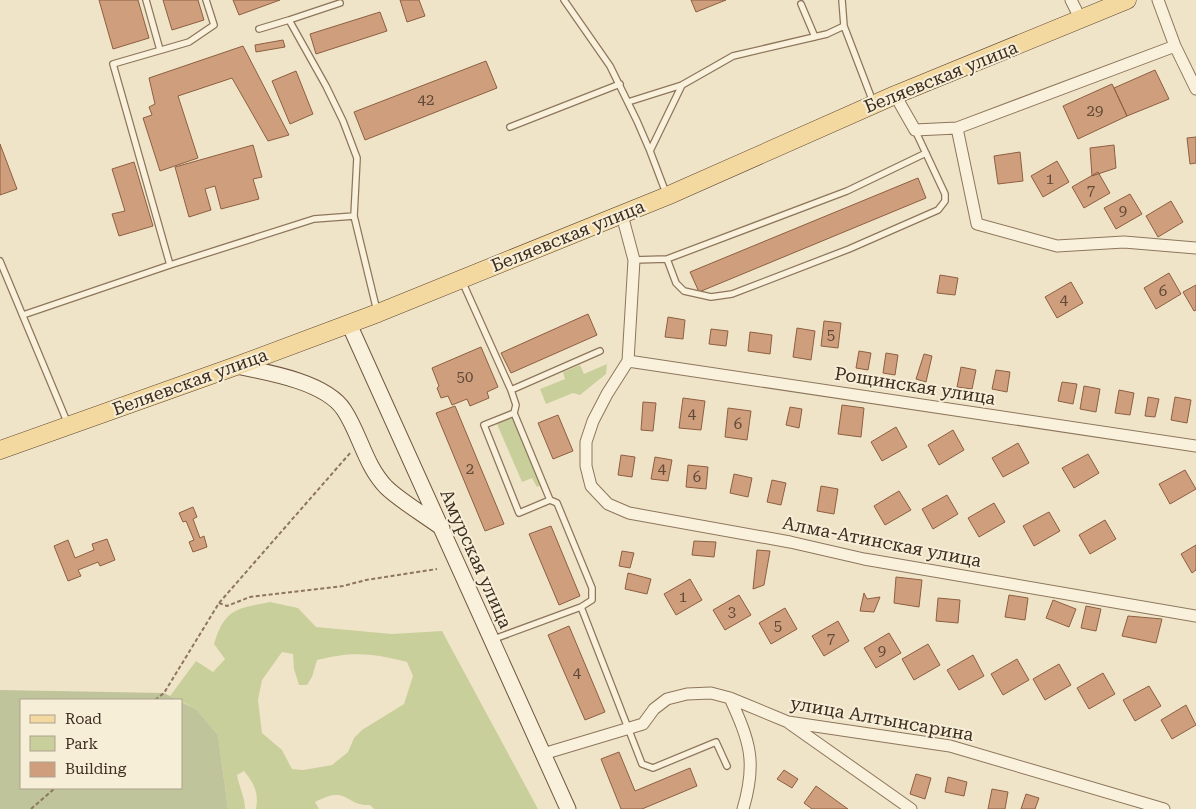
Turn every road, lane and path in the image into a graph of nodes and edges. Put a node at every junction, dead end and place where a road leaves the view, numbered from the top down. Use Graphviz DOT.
graph roads {
  1 [pos="146,0"];
  2 [pos="206,0"];
  3 [pos="564,0"];
  4 [pos="842,0"];
  5 [pos="1071,0"];
  6 [pos="1127,0"];
  7 [pos="1158,0"];
  8 [pos="340,3"];
  9 [pos="801,4"];
  10 [pos="288,20"];
  11 [pos="1081,20"];
  12 [pos="844,26"];
  13 [pos="259,29"];
  14 [pos="815,37"];
  15 [pos="1175,46"];
  16 [pos="160,50"];
  17 [pos="620,84"];
  18 [pos="682,85"];
  19 [pos="1196,89"];
  20 [pos="895,94"];
  21 [pos="628,102"];
  22 [pos="874,104"];
  23 [pos="510,127"];
  24 [pos="957,128"];
  25 [pos="915,130"];
  26 [pos="650,151"];
  27 [pos="926,153"];
  28 [pos="667,196"];
  29 [pos="622,214"];
  30 [pos="354,216"];
  31 [pos="1196,248"];
  32 [pos="668,259"];
  33 [pos="634,260"];
  34 [pos="0,261"];
  35 [pos="170,265"];
  36 [pos="462,279"];
  37 [pos="378,313"];
  38 [pos="23,315"];
  39 [pos="349,324"];
  40 [pos="600,351"];
  41 [pos="628,361"];
  42 [pos="236,366"];
  43 [pos="512,390"];
  44 [pos="514,413"];
  45 [pos="69,426"];
  46 [pos="359,443"];
  47 [pos="1196,446"];
  48 [pos="0,450"];
  49 [pos="550,500"];
  50 [pos="443,529"];
  51 [pos="437,569"];
  52 [pos="219,604"];
  53 [pos="581,607"];
  54 [pos="1196,616"];
  55 [pos="492,640"];
  56 [pos="730,698"];
  57 [pos="156,699"];
  58 [pos="788,722"];
  59 [pos="628,728"];
  60 [pos="543,754"];
  61 [pos="728,766"];
  62 [pos="54,789"];
  63 [pos="31,809"];
  64 [pos="568,809"];
  65 [pos="744,809"];
  66 [pos="911,809"];
  67 [pos="1164,809"];
  1 -- 16 [label="lane"];
  2 -- 16 [label="lane"];
  3 -- 17 [label="lane"];
  4 -- 12 [label="lane"];
  5 -- 11 [label="street"];
  6 -- 11 [label="main road, Беляевская улица"];
  7 -- 15 [label="street"];
  8 -- 10 [label="lane"];
  9 -- 14 [label="lane"];
  10 -- 13 [label="lane"];
  10 -- 30 [label="lane"];
  11 -- 20 [label="main road, Беляевская улица"];
  12 -- 14 [label="lane"];
  12 -- 22 [label="lane"];
  14 -- 18 [label="lane"];
  15 -- 19 [label="street"];
  15 -- 24 [label="street"];
  16 -- 35 [label="lane"];
  17 -- 21 [label="lane"];
  17 -- 23 [label="lane"];
  18 -- 21 [label="lane"];
  18 -- 26 [label="lane"];
  20 -- 22 [label="main road, Беляевская улица"];
  20 -- 25 [label="street"];
  21 -- 26 [label="lane"];
  22 -- 28 [label="main road, Беляевская улица"];
  24 -- 25 [label="street"];
  24 -- 31 [label="street"];
  25 -- 27 [label="lane"];
  26 -- 28 [label="lane"];
  27 -- 32 [label="lane"];
  27 -- 32 [label="lane"];
  28 -- 29 [label="main road, Беляевская улица"];
  29 -- 33 [label="street"];
  29 -- 36 [label="main road, Беляевская улица"];
  30 -- 35 [label="lane"];
  30 -- 37 [label="lane"];
  32 -- 33 [label="lane"];
  33 -- 41 [label="street"];
  34 -- 38 [label="lane"];
  35 -- 38 [label="lane"];
  36 -- 37 [label="main road, Беляевская улица"];
  36 -- 43 [label="lane"];
  37 -- 39 [label="main road, Беляевская улица"];
  38 -- 45 [label="lane"];
  39 -- 42 [label="main road, Беляевская улица"];
  39 -- 50 [label="street, Амурская улица"];
  40 -- 43 [label="lane"];
  41 -- 47 [label="street, Рощинская улица"];
  41 -- 54 [label="street, Алма-Атинская улица"];
  42 -- 45 [label="main road, Беляевская улица"];
  42 -- 46 [label="street"];
  43 -- 44 [label="lane"];
  44 -- 49 [label="lane"];
  44 -- 49 [label="lane"];
  45 -- 48 [label="main road, Беляевская улица"];
  46 -- 50 [label="street"];
  46 -- 52 [label="path"];
  49 -- 53 [label="lane"];
  50 -- 55 [label="street, Амурская улица"];
  51 -- 52 [label="path"];
  52 -- 57 [label="path"];
  53 -- 55 [label="lane"];
  53 -- 59 [label="lane"];
  55 -- 60 [label="street, Амурская улица"];
  56 -- 58 [label="street, улица Алтынсарина"];
  56 -- 59 [label="street, улица Алтынсарина"];
  56 -- 65 [label="street"];
  58 -- 66 [label="street"];
  58 -- 67 [label="street, улица Алтынсарина"];
  59 -- 60 [label="street, улица Алтынсарина"];
  59 -- 61 [label="lane"];
  60 -- 64 [label="street, Амурская улица"];
  62 -- 63 [label="path"];
}
